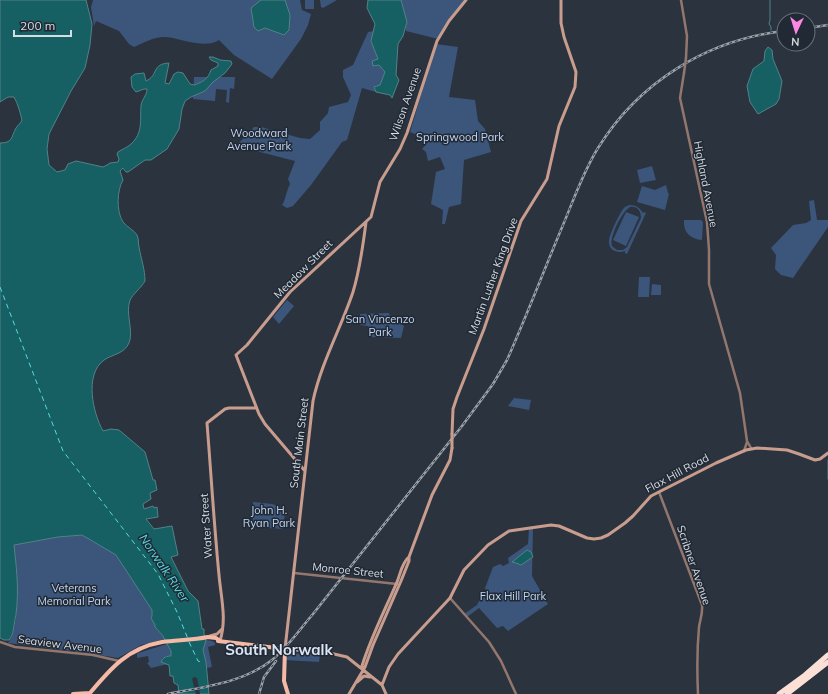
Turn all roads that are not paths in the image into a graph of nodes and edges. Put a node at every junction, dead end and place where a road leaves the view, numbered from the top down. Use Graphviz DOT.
graph roads {
  1 [pos="466,0"];
  2 [pos="561,0"];
  3 [pos="681,0"];
  4 [pos="370,218"];
  5 [pos="366,222"];
  6 [pos="256,408"];
  7 [pos="747,441"];
  8 [pos="751,448"];
  9 [pos="744,450"];
  10 [pos="828,453"];
  11 [pos="305,471"];
  12 [pos="659,491"];
  13 [pos="294,573"];
  14 [pos="398,584"];
  15 [pos="450,598"];
  16 [pos="223,628"];
  17 [pos="207,637"];
  18 [pos="220,641"];
  19 [pos="0,642"];
  20 [pos="285,649"];
  21 [pos="828,655"];
  22 [pos="119,661"];
  23 [pos="828,662"];
  24 [pos="363,669"];
  25 [pos="373,678"];
  26 [pos="356,683"];
  27 [pos="382,685"];
  28 [pos="90,693"];
  29 [pos="73,694"];
  30 [pos="288,694"];
  31 [pos="349,694"];
  32 [pos="386,694"];
  33 [pos="516,694"];
  34 [pos="698,694"];
  35 [pos="779,694"];
  36 [pos="787,694"];
  1 -- 4 [label="main road, Wilson Avenue"];
  2 -- 14 [label="main road, Martin Luther King Drive, bridge"];
  3 -- 7 [label="street, Highland Avenue, bridge"];
  4 -- 5 [label="main road, Meadow Street"];
  5 -- 6 [label="main road, Meadow Street"];
  5 -- 11 [label="main road, South Main Street"];
  6 -- 11 [label="main road"];
  6 -- 16 [label="main road, Water Street"];
  7 -- 8 [label="street, Highland Avenue"];
  7 -- 9 [label="street, Highland Avenue"];
  8 -- 9 [label="main road, Flax Hill Road"];
  8 -- 10 [label="main road, Flax Hill Road"];
  9 -- 12 [label="main road, Flax Hill Road"];
  11 -- 13 [label="main road, South Main Street"];
  12 -- 15 [label="main road, Flax Hill Road"];
  12 -- 34 [label="street, Scribner Avenue"];
  13 -- 14 [label="street, Monroe Street"];
  13 -- 20 [label="main road, South Main Street"];
  14 -- 24 [label="main road, Martin Luther King Drive"];
  15 -- 27 [label="main road, Flax Hill Road"];
  15 -- 33 [label="street"];
  16 -- 17 [label="main road"];
  16 -- 18 [label="main road, Water Street"];
  17 -- 18 [label="main road"];
  17 -- 22 [label="main road"];
  18 -- 20 [label="main road"];
  19 -- 22 [label="street, Seaview Avenue"];
  20 -- 24 [label="main road"];
  20 -- 30 [label="main road"];
  21 -- 35 [label="highway"];
  22 -- 28 [label="main road"];
  23 -- 36 [label="highway"];
  24 -- 25 [label="main road"];
  24 -- 26 [label="main road, Martin Luther King Drive"];
  25 -- 26 [label="main road"];
  25 -- 27 [label="main road"];
  26 -- 31 [label="main road, Martin Luther King Drive"];
  27 -- 32 [label="main road"];
  28 -- 29 [label="main road"];
}
